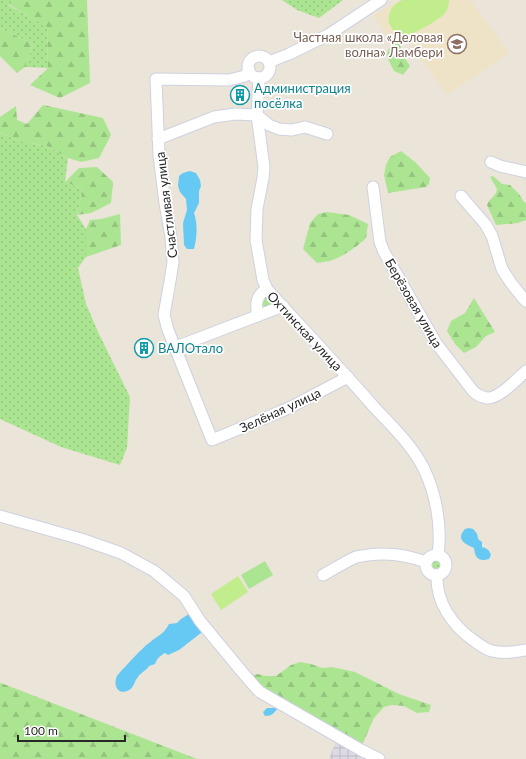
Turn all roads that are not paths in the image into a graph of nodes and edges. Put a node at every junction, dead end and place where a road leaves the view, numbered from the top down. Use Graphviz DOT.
graph roads {
  1 [pos="381,0"];
  2 [pos="269,62"];
  3 [pos="249,70"];
  4 [pos="259,78"];
  5 [pos="257,115"];
  6 [pos="328,134"];
  7 [pos="158,139"];
  8 [pos="491,162"];
  9 [pos="526,172"];
  10 [pos="373,187"];
  11 [pos="461,196"];
  12 [pos="267,288"];
  13 [pos="526,301"];
  14 [pos="283,306"];
  15 [pos="258,316"];
  16 [pos="176,347"];
  17 [pos="526,371"];
  18 [pos="348,377"];
  19 [pos="212,440"];
  20 [pos="0,516"];
  21 [pos="438,555"];
  22 [pos="426,562"];
  23 [pos="323,575"];
  24 [pos="437,575"];
  25 [pos="526,650"];
  26 [pos="379,759"];
  1 -- 2 [label="street"];
  2 -- 3 [label="street"];
  2 -- 4 [label="street"];
  3 -- 4 [label="street"];
  3 -- 7 [label="street, Счастливая улица"];
  4 -- 5 [label="street, Охтинская улица"];
  5 -- 6 [label="street"];
  5 -- 7 [label="street"];
  5 -- 12 [label="street, Охтинская улица"];
  7 -- 16 [label="street, Счастливая улица"];
  8 -- 9 [label="street"];
  10 -- 17 [label="street, Берёзовая улица"];
  11 -- 13 [label="street"];
  12 -- 14 [label="street, Охтинская улица"];
  12 -- 15 [label="street"];
  14 -- 15 [label="street"];
  14 -- 18 [label="street, Охтинская улица"];
  15 -- 16 [label="street"];
  16 -- 19 [label="street, Счастливая улица"];
  18 -- 19 [label="street, Зелёная улица"];
  18 -- 21 [label="street, Охтинская улица"];
  20 -- 26 [label="street"];
  21 -- 22 [label="street"];
  21 -- 24 [label="street, Охтинская улица"];
  22 -- 23 [label="street"];
  22 -- 24 [label="street"];
  24 -- 25 [label="street"];
}
